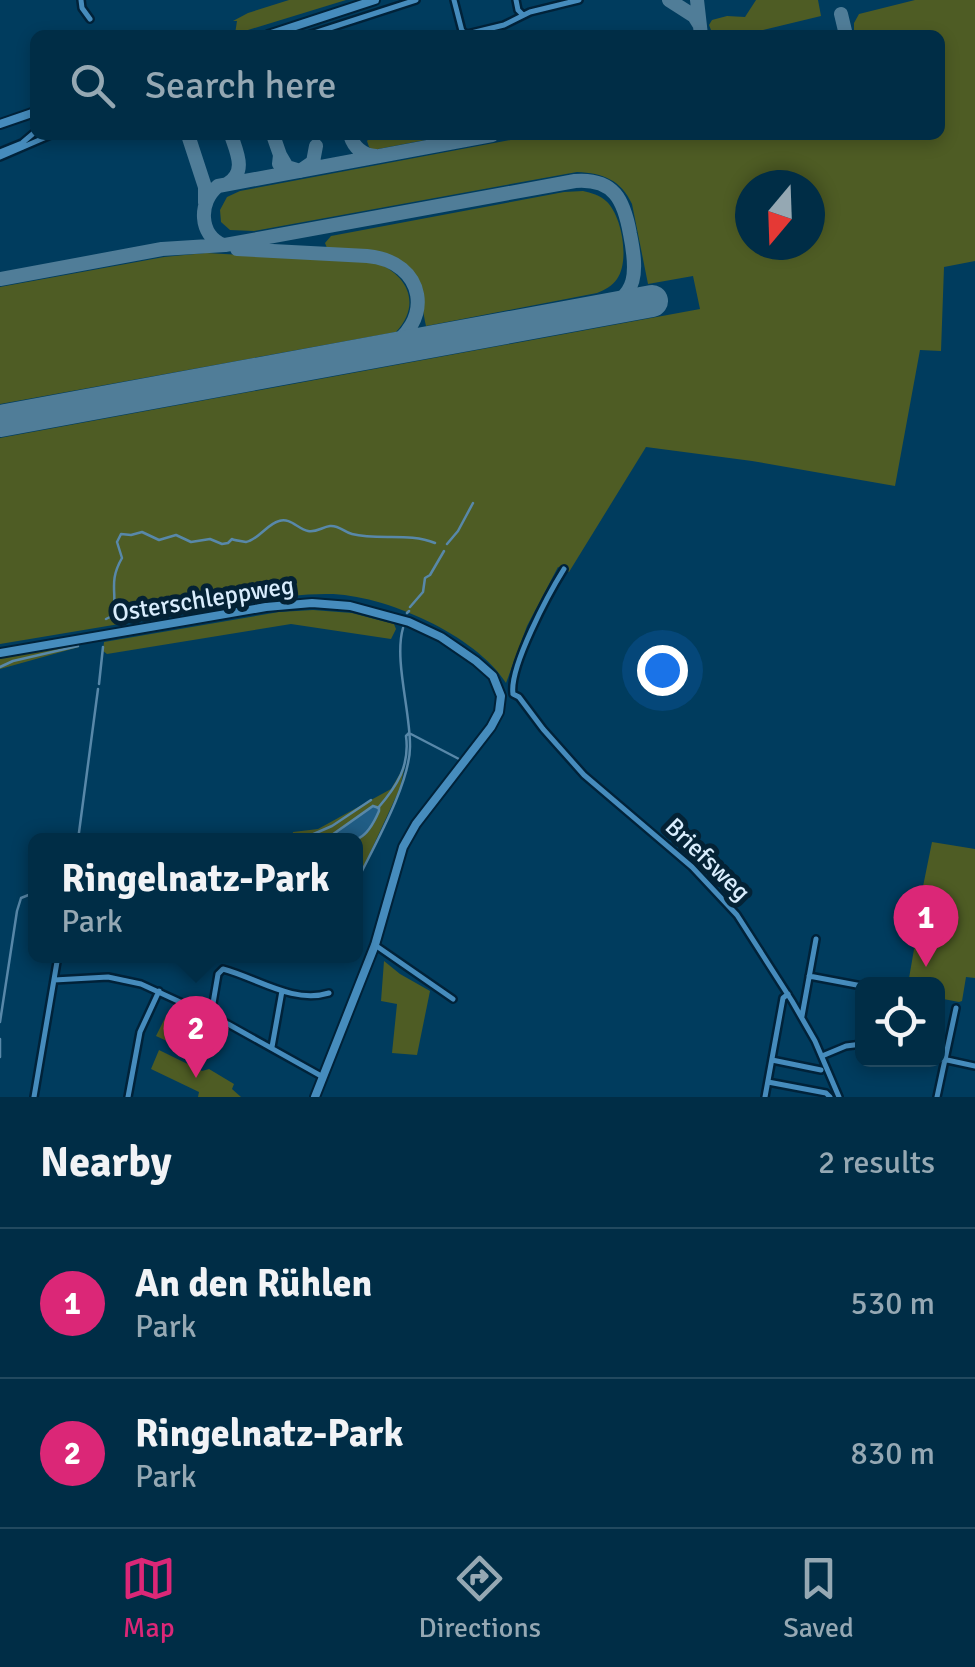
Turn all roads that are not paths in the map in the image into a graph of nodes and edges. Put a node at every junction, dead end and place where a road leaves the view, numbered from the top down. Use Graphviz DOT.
graph roads {
  1 [pos="81,0"];
  2 [pos="375,0"];
  3 [pos="416,0"];
  4 [pos="454,0"];
  5 [pos="518,0"];
  6 [pos="579,0"];
  7 [pos="524,15"];
  8 [pos="90,19"];
  9 [pos="283,30"];
  10 [pos="323,30"];
  11 [pos="462,30"];
  12 [pos="486,30"];
  13 [pos="30,114"];
  14 [pos="1,123"];
  15 [pos="30,136"];
  16 [pos="34,140"];
  17 [pos="0,150"];
  18 [pos="564,569"];
  19 [pos="0,652"];
  20 [pos="513,694"];
  21 [pos="501,696"];
  22 [pos="816,939"];
  23 [pos="375,945"];
  24 [pos="57,963"];
  25 [pos="809,976"];
  26 [pos="54,980"];
  27 [pos="855,985"];
  28 [pos="159,991"];
  29 [pos="282,991"];
  30 [pos="330,993"];
  31 [pos="805,995"];
  32 [pos="790,998"];
  33 [pos="454,999"];
  34 [pos="956,1008"];
  35 [pos="211,1016"];
  36 [pos="802,1020"];
  37 [pos="855,1045"];
  38 [pos="945,1045"];
  39 [pos="272,1048"];
  40 [pos="822,1056"];
  41 [pos="772,1060"];
  42 [pos="945,1060"];
  43 [pos="975,1066"];
  44 [pos="940,1067"];
  45 [pos="821,1070"];
  46 [pos="324,1078"];
  47 [pos="768,1082"];
  48 [pos="34,1097"];
  49 [pos="128,1097"];
  50 [pos="315,1097"];
  51 [pos="765,1097"];
  52 [pos="830,1097"];
  53 [pos="839,1097"];
  54 [pos="937,1097"];
  1 -- 8 [label="street"];
  2 -- 9 [label="street"];
  3 -- 10 [label="street"];
  4 -- 11 [label="street"];
  5 -- 7 [label="street"];
  6 -- 7 [label="street"];
  7 -- 12 [label="street"];
  13 -- 14 [label="street"];
  15 -- 17 [label="street"];
  16 -- 17 [label="street"];
  18 -- 20 [label="street"];
  19 -- 21 [label="street, Osterschleppweg"];
  20 -- 21 [label="street"];
  20 -- 32 [label="street, Briefsweg"];
  21 -- 23 [label="street"];
  22 -- 25 [label="street"];
  23 -- 33 [label="street"];
  23 -- 46 [label="street"];
  24 -- 26 [label="street"];
  25 -- 27 [label="street"];
  25 -- 31 [label="street"];
  26 -- 28 [label="street"];
  26 -- 48 [label="street"];
  28 -- 35 [label="street"];
  28 -- 49 [label="street"];
  29 -- 30 [label="street"];
  29 -- 35 [label="street"];
  29 -- 39 [label="street"];
  31 -- 32 [label="street"];
  31 -- 36 [label="street"];
  32 -- 36 [label="street, Briefsweg"];
  32 -- 41 [label="street"];
  34 -- 38 [label="street"];
  35 -- 39 [label="street"];
  36 -- 40 [label="street, Briefsweg"];
  37 -- 40 [label="street"];
  39 -- 46 [label="street"];
  40 -- 53 [label="street, Briefsweg"];
  41 -- 45 [label="street"];
  41 -- 47 [label="street"];
  42 -- 43 [label="street"];
  44 -- 54 [label="street"];
  46 -- 50 [label="street"];
  47 -- 51 [label="street"];
  47 -- 52 [label="street"];
}
